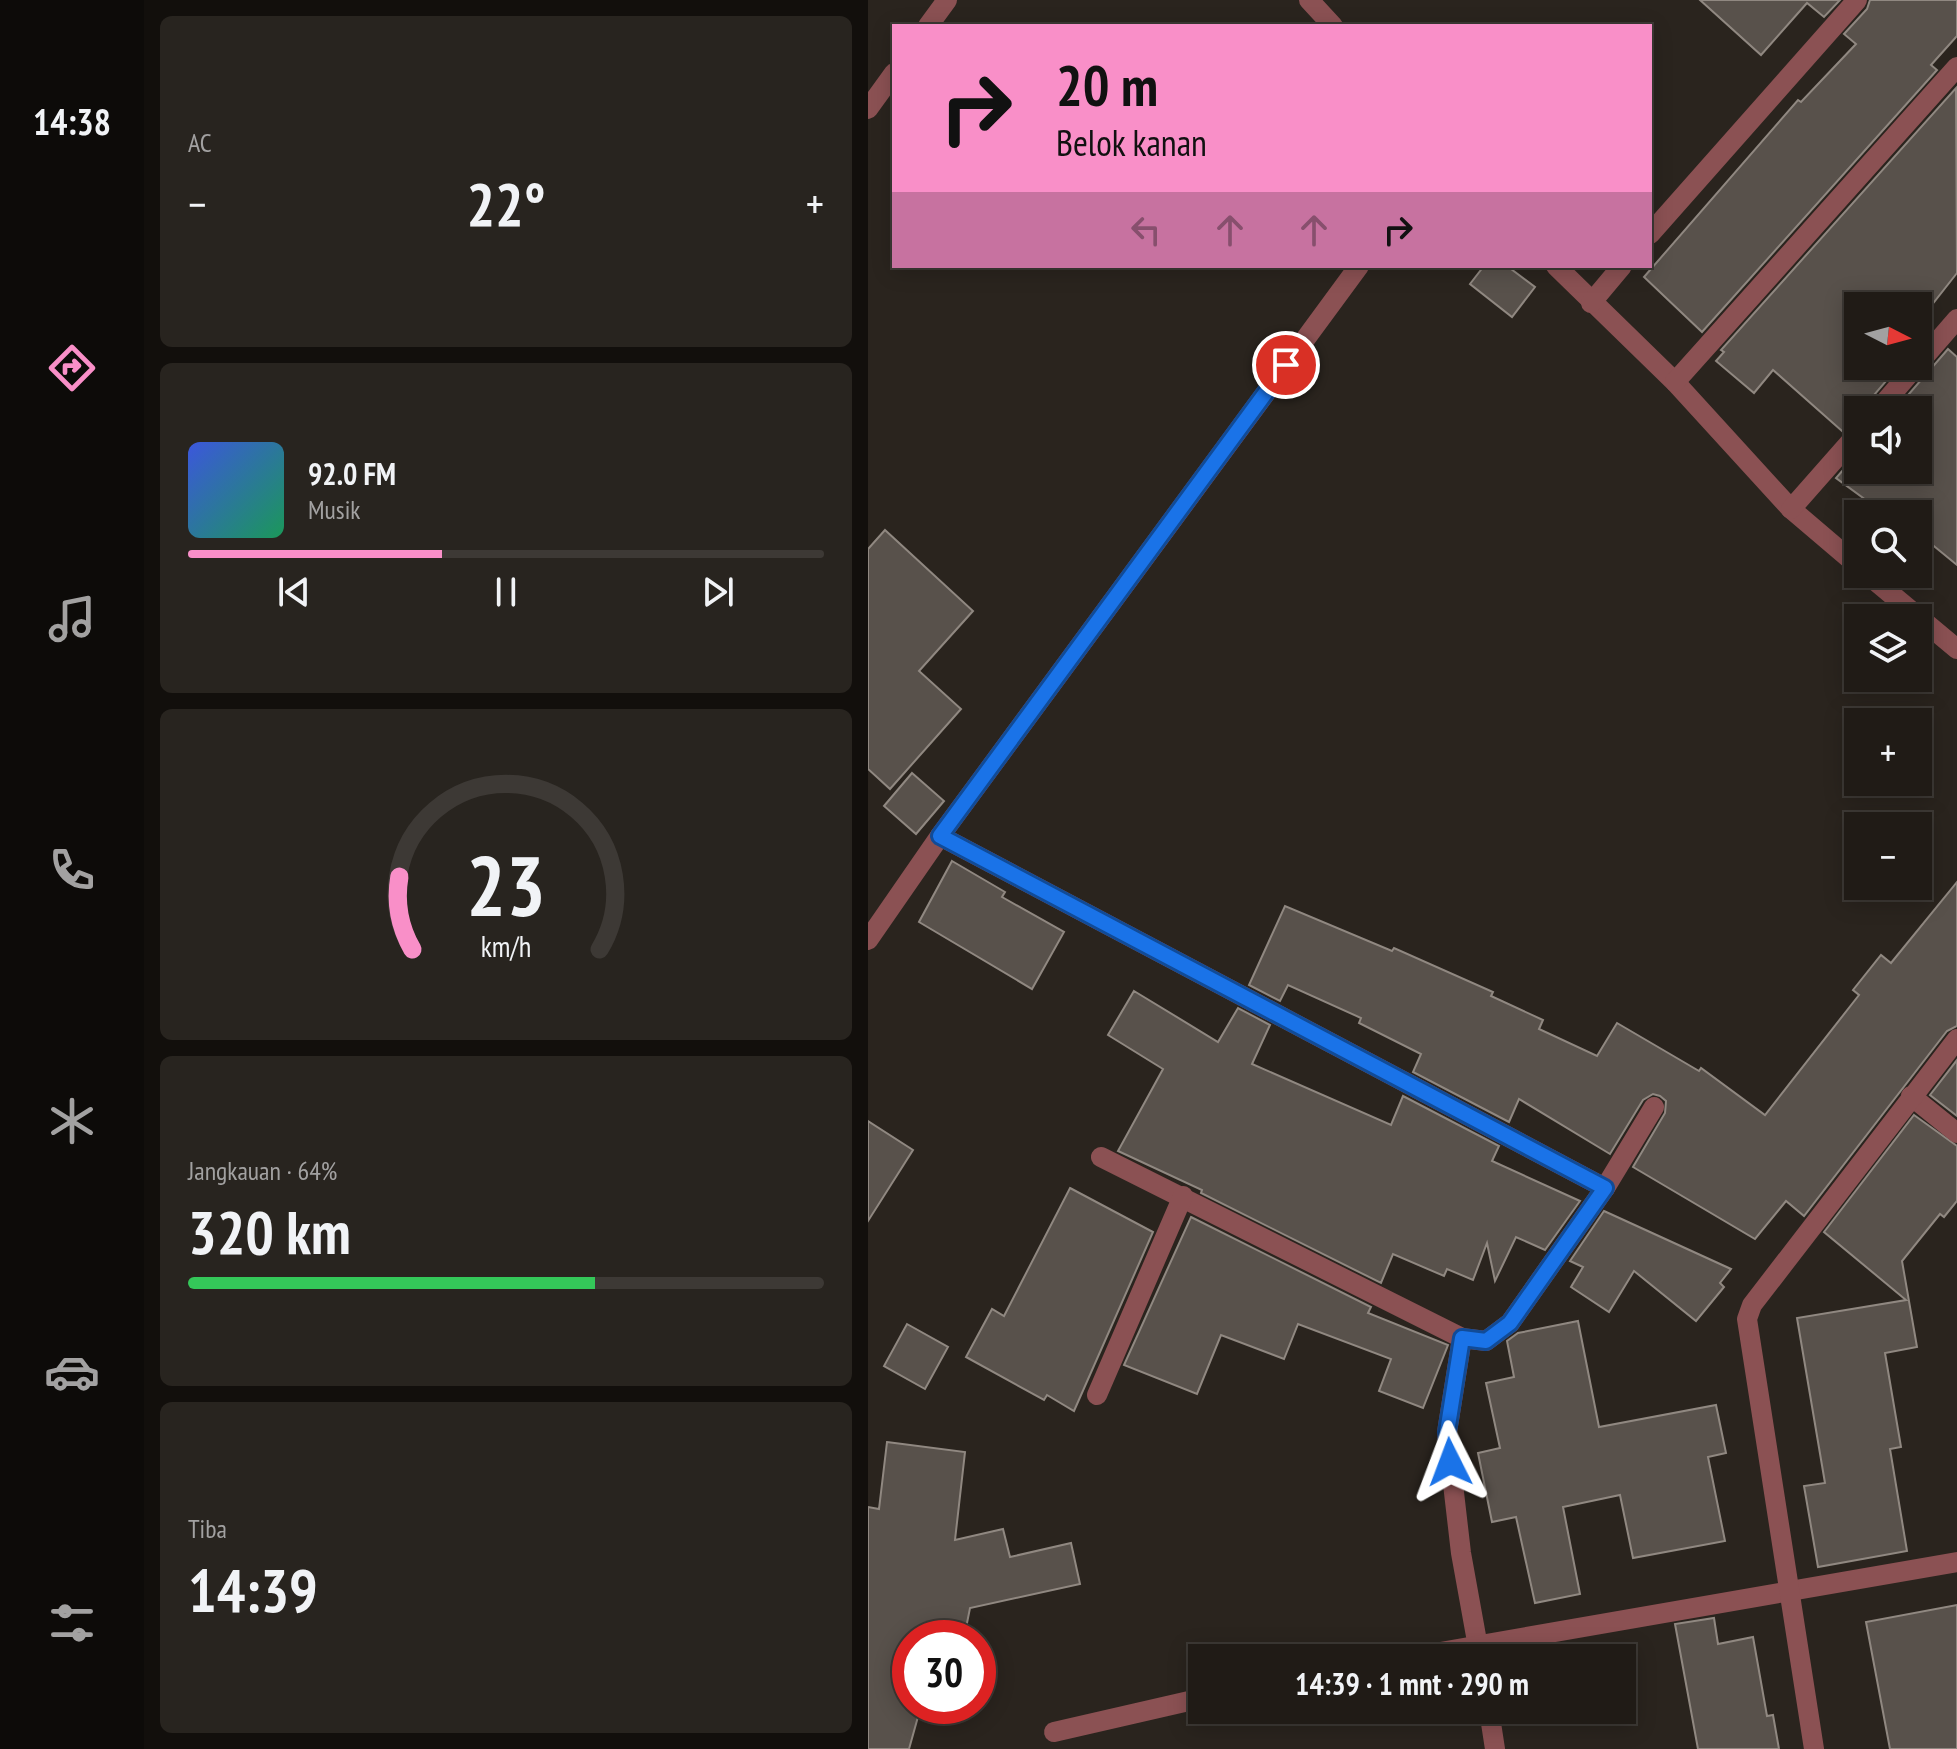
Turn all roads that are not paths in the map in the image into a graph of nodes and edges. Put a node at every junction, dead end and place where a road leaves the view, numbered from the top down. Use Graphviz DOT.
graph roads {
  1 [pos="947,0"];
  2 [pos="1309,0"];
  3 [pos="1857,0"];
  4 [pos="929,24"];
  5 [pos="1331,24"];
  6 [pos="1957,67"];
  7 [pos="892,76"];
  8 [pos="868,109"];
  9 [pos="1652,232"];
  10 [pos="1358,268"];
  11 [pos="1558,268"];
  12 [pos="1620,268"];
  13 [pos="1591,303"];
  14 [pos="1957,319"];
  15 [pos="1932,348"];
  16 [pos="1904,380"];
  17 [pos="1675,382"];
  18 [pos="1890,396"];
  19 [pos="1844,449"];
  20 [pos="1791,509"];
  21 [pos="1844,554"];
  22 [pos="1885,588"];
  23 [pos="1955,644"];
  24 [pos="940,836"];
  25 [pos="868,940"];
  26 [pos="1957,1039"];
  27 [pos="1911,1096"];
  28 [pos="1654,1107"];
  29 [pos="1957,1133"];
  30 [pos="1101,1157"];
  31 [pos="1605,1188"];
  32 [pos="1183,1196"];
  33 [pos="1462,1338"];
  34 [pos="1097,1395"];
  35 [pos="1957,1562"];
  36 [pos="1792,1589"];
  37 [pos="1478,1644"];
  38 [pos="1520,1644"];
  39 [pos="1188,1701"];
  40 [pos="1491,1724"];
  41 [pos="1054,1732"];
  42 [pos="1495,1749"];
  43 [pos="1814,1749"];
  1 -- 4 [label="street"];
  2 -- 5 [label="street"];
  3 -- 9 [label="street"];
  6 -- 17 [label="street"];
  7 -- 8 [label="street"];
  10 -- 24 [label="street"];
  11 -- 13 [label="street"];
  12 -- 13 [label="street"];
  13 -- 17 [label="street"];
  14 -- 15 [label="street"];
  16 -- 18 [label="street"];
  17 -- 20 [label="street"];
  19 -- 20 [label="street"];
  20 -- 21 [label="street"];
  22 -- 23 [label="street"];
  24 -- 25 [label="street"];
  24 -- 31 [label="street"];
  26 -- 27 [label="street"];
  27 -- 29 [label="street"];
  27 -- 36 [label="street"];
  28 -- 31 [label="street"];
  30 -- 32 [label="street"];
  31 -- 33 [label="street"];
  32 -- 33 [label="street"];
  32 -- 34 [label="street"];
  33 -- 37 [label="street"];
  35 -- 36 [label="street"];
  36 -- 38 [label="street"];
  36 -- 43 [label="street"];
  39 -- 41 [label="street"];
  40 -- 42 [label="street"];
}
